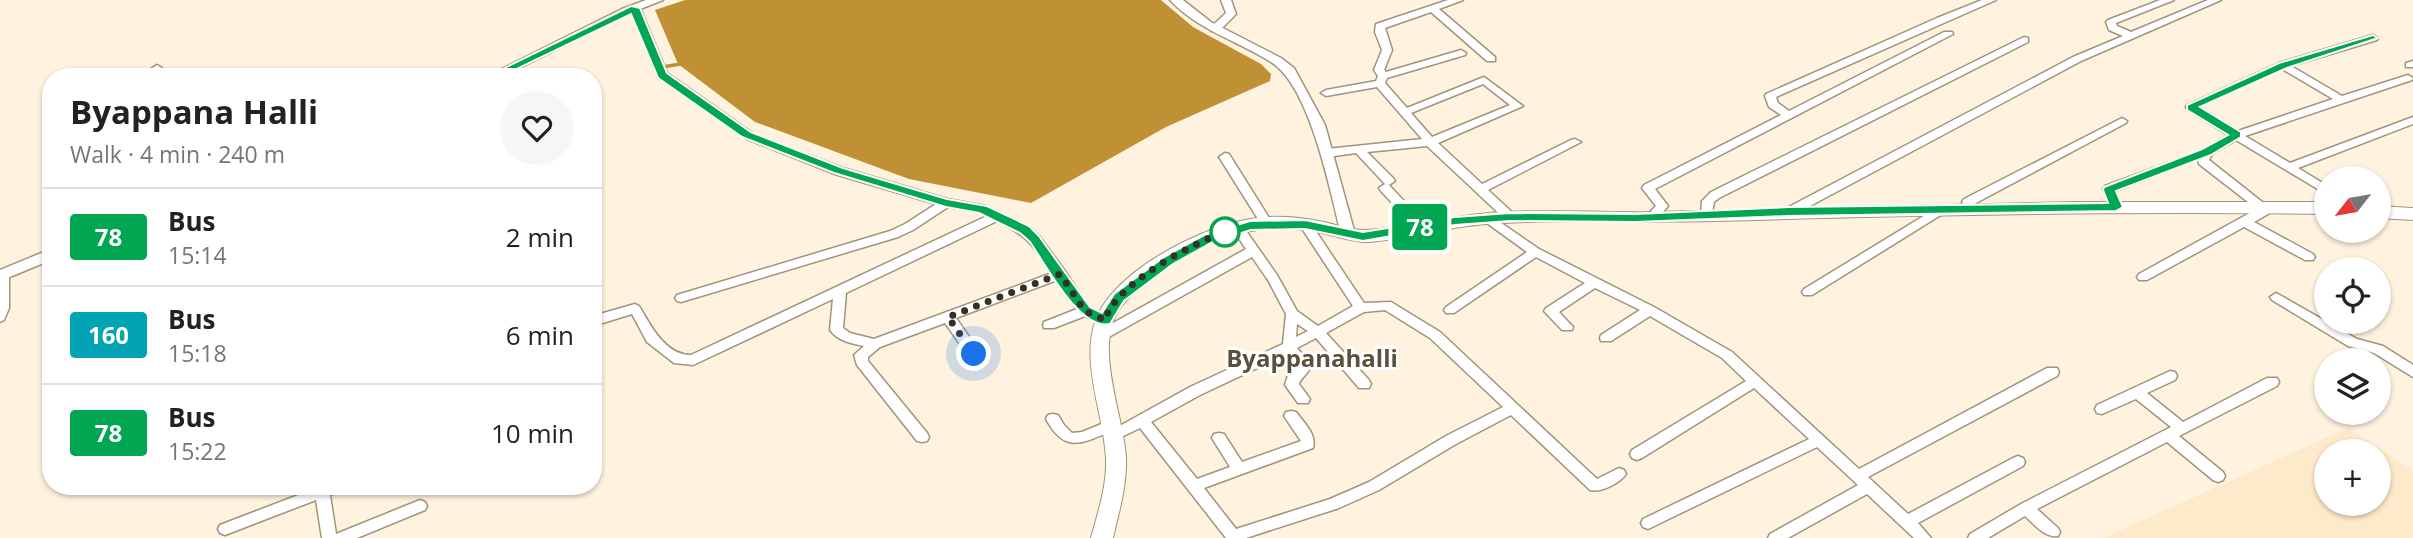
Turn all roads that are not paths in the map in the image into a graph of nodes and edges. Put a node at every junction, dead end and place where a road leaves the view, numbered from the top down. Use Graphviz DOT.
graph roads {
  1 [pos="1176,0"];
  2 [pos="1226,0"];
  3 [pos="1458,0"];
  4 [pos="1991,0"];
  5 [pos="2169,0"];
  6 [pos="2217,0"];
  7 [pos="646,3"];
  8 [pos="1437,5"];
  9 [pos="1215,29"];
  10 [pos="1948,34"];
  11 [pos="2131,36"];
  12 [pos="2373,38"];
  13 [pos="2024,40"];
  14 [pos="1461,53"];
  15 [pos="1491,59"];
  16 [pos="2283,65"];
  17 [pos="511,68"];
  18 [pos="2408,78"];
  19 [pos="1382,80"];
  20 [pos="1326,93"];
  21 [pos="2341,100"];
  22 [pos="1405,112"];
  23 [pos="1788,115"];
  24 [pos="2413,120"];
  25 [pos="2122,121"];
  26 [pos="2236,135"];
  27 [pos="1430,142"];
  28 [pos="1575,142"];
  29 [pos="1359,150"];
  30 [pos="2207,152"];
  31 [pos="1326,153"];
  32 [pos="1224,157"];
  33 [pos="2289,167"];
  34 [pos="2314,183"];
  35 [pos="1479,190"];
  36 [pos="946,203"];
  37 [pos="2116,207"];
  38 [pos="2266,207"];
  39 [pos="2314,208"];
  40 [pos="1940,210"];
  41 [pos="1970,210"];
  42 [pos="1789,212"];
  43 [pos="2391,213"];
  44 [pos="2413,214"];
  45 [pos="1707,215"];
  46 [pos="998,216"];
  47 [pos="1510,217"];
  48 [pos="1658,217"];
  49 [pos="1489,218"];
  50 [pos="2245,222"];
  51 [pos="1267,224"];
  52 [pos="1305,224"];
  53 [pos="1421,227"];
  54 [pos="1238,228"];
  55 [pos="1348,234"];
  56 [pos="1254,250"];
  57 [pos="1535,252"];
  58 [pos="2309,257"];
  59 [pos="42,258"];
  60 [pos="1060,274"];
  61 [pos="2,275"];
  62 [pos="2143,277"];
  63 [pos="1595,282"];
  64 [pos="840,292"];
  65 [pos="1808,292"];
  66 [pos="2276,297"];
  67 [pos="681,298"];
  68 [pos="1362,308"];
  69 [pos="1450,310"];
  70 [pos="1650,310"];
  71 [pos="1085,311"];
  72 [pos="1292,314"];
  73 [pos="0,317"];
  74 [pos="948,317"];
  75 [pos="602,318"];
  76 [pos="1049,325"];
  77 [pos="1567,327"];
  78 [pos="1103,328"];
  79 [pos="1318,332"];
  80 [pos="1606,338"];
  81 [pos="875,344"];
  82 [pos="1289,347"];
  83 [pos="974,354"];
  84 [pos="2052,372"];
  85 [pos="2413,372"];
  86 [pos="2170,376"];
  87 [pos="1756,382"];
  88 [pos="2272,382"];
  89 [pos="1364,384"];
  90 [pos="2137,393"];
  91 [pos="1303,399"];
  92 [pos="1513,408"];
  93 [pos="2102,409"];
  94 [pos="1291,416"];
  95 [pos="1053,419"];
  96 [pos="1142,420"];
  97 [pos="1112,430"];
  98 [pos="2175,432"];
  99 [pos="922,437"];
  100 [pos="1219,438"];
  101 [pos="1820,440"];
  102 [pos="1637,454"];
  103 [pos="2018,462"];
  104 [pos="1239,469"];
  105 [pos="1619,474"];
  106 [pos="2218,476"];
  107 [pos="1864,481"];
  108 [pos="1194,486"];
  109 [pos="310,495"];
  110 [pos="327,495"];
  111 [pos="420,506"];
  112 [pos="2026,508"];
  113 [pos="1907,522"];
  114 [pos="1648,523"];
  115 [pos="225,529"];
  116 [pos="2053,532"];
  117 [pos="1921,537"];
  118 [pos="1978,537"];
  119 [pos="329,538"];
  120 [pos="341,538"];
  121 [pos="1102,538"];
  122 [pos="1775,538"];
  1 -- 9 [label="street"];
  2 -- 9 [label="street"];
  3 -- 8 [label="street"];
  4 -- 23 [label="street"];
  5 -- 11 [label="street"];
  6 -- 11 [label="street"];
  7 -- 17 [label="street"];
  7 -- 36 [label="street"];
  8 -- 15 [label="street"];
  8 -- 19 [label="street"];
  9 -- 31 [label="street"];
  10 -- 23 [label="street"];
  11 -- 42 [label="street"];
  12 -- 16 [label="street"];
  13 -- 45 [label="street"];
  14 -- 19 [label="street"];
  16 -- 21 [label="street"];
  16 -- 26 [label="street"];
  18 -- 21 [label="street"];
  19 -- 20 [label="street"];
  19 -- 22 [label="street"];
  21 -- 26 [label="street"];
  22 -- 27 [label="street"];
  22 -- 27 [label="street"];
  23 -- 48 [label="street"];
  24 -- 33 [label="street"];
  25 -- 41 [label="street"];
  26 -- 30 [label="street"];
  26 -- 33 [label="street"];
  27 -- 29 [label="street"];
  27 -- 35 [label="street"];
  28 -- 35 [label="street"];
  29 -- 31 [label="street"];
  29 -- 53 [label="street"];
  30 -- 37 [label="street"];
  30 -- 38 [label="street"];
  31 -- 55 [label="street"];
  32 -- 51 [label="street"];
  33 -- 34 [label="street"];
  35 -- 47 [label="street"];
  36 -- 46 [label="street"];
  36 -- 67 [label="street"];
  37 -- 38 [label="main road"];
  37 -- 41 [label="main road"];
  38 -- 39 [label="main road"];
  38 -- 50 [label="street"];
  40 -- 41 [label="main road"];
  40 -- 42 [label="main road"];
  40 -- 65 [label="street"];
  42 -- 45 [label="main road"];
  43 -- 44 [label="main road"];
  45 -- 48 [label="main road"];
  46 -- 60 [label="street"];
  46 -- 64 [label="street"];
  47 -- 48 [label="main road"];
  47 -- 49 [label="main road"];
  49 -- 53 [label="main road"];
  49 -- 57 [label="street"];
  50 -- 58 [label="street"];
  50 -- 62 [label="street"];
  51 -- 52 [label="main road"];
  51 -- 54 [label="main road"];
  52 -- 55 [label="main road"];
  52 -- 68 [label="street"];
  53 -- 55 [label="main road"];
  54 -- 56 [label="street"];
  54 -- 78 [label="main road"];
  56 -- 72 [label="street"];
  56 -- 78 [label="street"];
  57 -- 63 [label="street"];
  57 -- 69 [label="street"];
  59 -- 61 [label="street"];
  60 -- 71 [label="street"];
  60 -- 74 [label="street"];
  61 -- 73 [label="street"];
  63 -- 70 [label="street"];
  63 -- 77 [label="street"];
  64 -- 75 [label="street"];
  64 -- 81 [label="street"];
  66 -- 85 [label="street"];
  68 -- 79 [label="street"];
  68 -- 92 [label="street"];
  70 -- 80 [label="street"];
  70 -- 87 [label="street"];
  71 -- 76 [label="street"];
  71 -- 78 [label="street"];
  72 -- 79 [label="street"];
  72 -- 82 [label="street"];
  74 -- 81 [label="street"];
  74 -- 83 [label="street"];
  78 -- 97 [label="main road"];
  79 -- 82 [label="street"];
  79 -- 89 [label="street"];
  81 -- 99 [label="street"];
  82 -- 91 [label="street"];
  82 -- 96 [label="street"];
  84 -- 107 [label="street"];
  86 -- 90 [label="street"];
  87 -- 101 [label="street"];
  87 -- 102 [label="street"];
  88 -- 98 [label="street"];
  90 -- 93 [label="street"];
  90 -- 98 [label="street"];
  92 -- 105 [label="street"];
  92 -- 108 [label="street"];
  94 -- 104 [label="street"];
  95 -- 97 [label="street"];
  96 -- 97 [label="street"];
  96 -- 108 [label="street"];
  97 -- 121 [label="main road"];
  98 -- 106 [label="street"];
  98 -- 112 [label="street"];
  100 -- 104 [label="street"];
  101 -- 107 [label="street"];
  101 -- 114 [label="street"];
  103 -- 113 [label="street"];
  104 -- 108 [label="street"];
  107 -- 113 [label="street"];
  107 -- 122 [label="street"];
  109 -- 115 [label="street"];
  110 -- 119 [label="street"];
  111 -- 120 [label="street"];
  112 -- 116 [label="street"];
  112 -- 118 [label="street"];
  113 -- 117 [label="street"];
}
